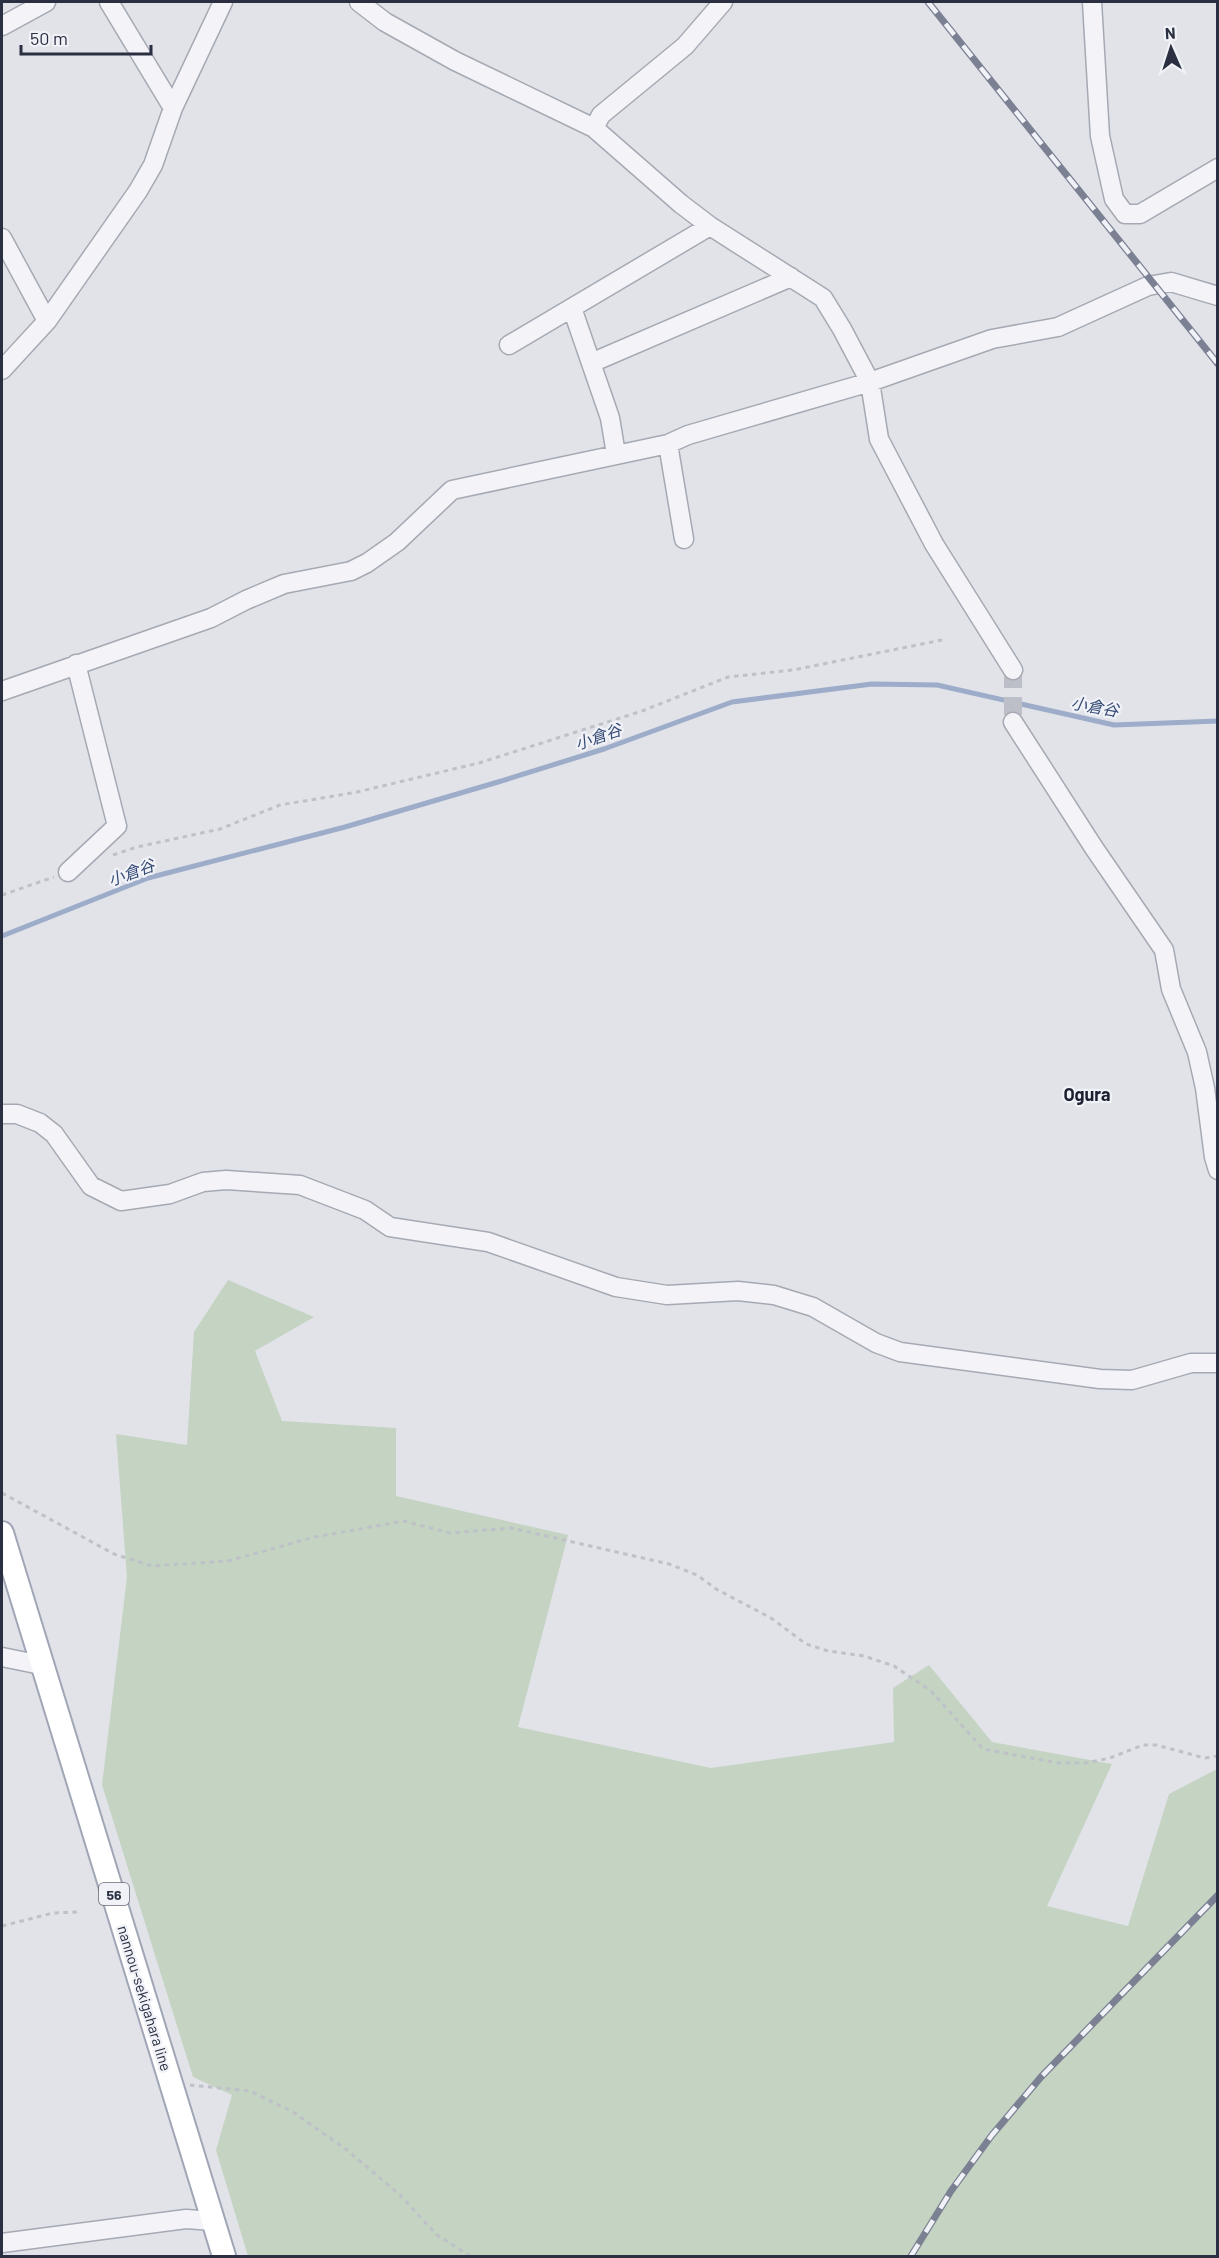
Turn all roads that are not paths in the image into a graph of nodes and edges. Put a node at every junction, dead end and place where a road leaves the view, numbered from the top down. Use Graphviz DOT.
graph roads {
  1 [pos="46,2"];
  2 [pos="109,2"];
  3 [pos="223,2"];
  4 [pos="358,2"];
  5 [pos="723,2"];
  6 [pos="1092,2"];
  7 [pos="2,26"];
  8 [pos="173,108"];
  9 [pos="594,128"];
  10 [pos="1218,168"];
  11 [pos="710,226"];
  12 [pos="2,238"];
  13 [pos="791,277"];
  14 [pos="1218,296"];
  15 [pos="572,308"];
  16 [pos="47,321"];
  17 [pos="509,345"];
  18 [pos="591,363"];
  19 [pos="2,370"];
  20 [pos="870,382"];
  21 [pos="668,444"];
  22 [pos="616,454"];
  23 [pos="684,539"];
  24 [pos="76,664"];
  25 [pos="1013,670"];
  26 [pos="2,691"];
  27 [pos="1013,722"];
  28 [pos="68,872"];
  29 [pos="2,1114"];
  30 [pos="1218,1170"];
  31 [pos="1218,1363"];
  32 [pos="2,1533"];
  33 [pos="2,1657"];
  34 [pos="40,1665"];
  35 [pos="213,2221"];
  36 [pos="2,2243"];
  37 [pos="224,2256"];
  1 -- 7 [label="street"];
  2 -- 8 [label="street"];
  3 -- 8 [label="street"];
  4 -- 9 [label="street"];
  5 -- 9 [label="street"];
  6 -- 10 [label="street"];
  8 -- 16 [label="street"];
  9 -- 11 [label="street"];
  11 -- 13 [label="street"];
  11 -- 15 [label="street"];
  12 -- 16 [label="street"];
  13 -- 18 [label="street"];
  13 -- 20 [label="street"];
  14 -- 20 [label="street"];
  15 -- 17 [label="street"];
  15 -- 18 [label="street"];
  16 -- 19 [label="street"];
  18 -- 22 [label="street"];
  20 -- 21 [label="street"];
  20 -- 25 [label="street"];
  21 -- 22 [label="street"];
  21 -- 23 [label="street"];
  22 -- 24 [label="street"];
  24 -- 26 [label="street"];
  24 -- 28 [label="street"];
  27 -- 30 [label="street"];
  29 -- 31 [label="street"];
  32 -- 34 [label="main road, nannou-sekigahara line / 56"];
  33 -- 34 [label="street"];
  34 -- 35 [label="main road, nannou-sekigahara line / 56"];
  35 -- 36 [label="street"];
  35 -- 37 [label="main road, nannou-sekigahara line / 56"];
}
